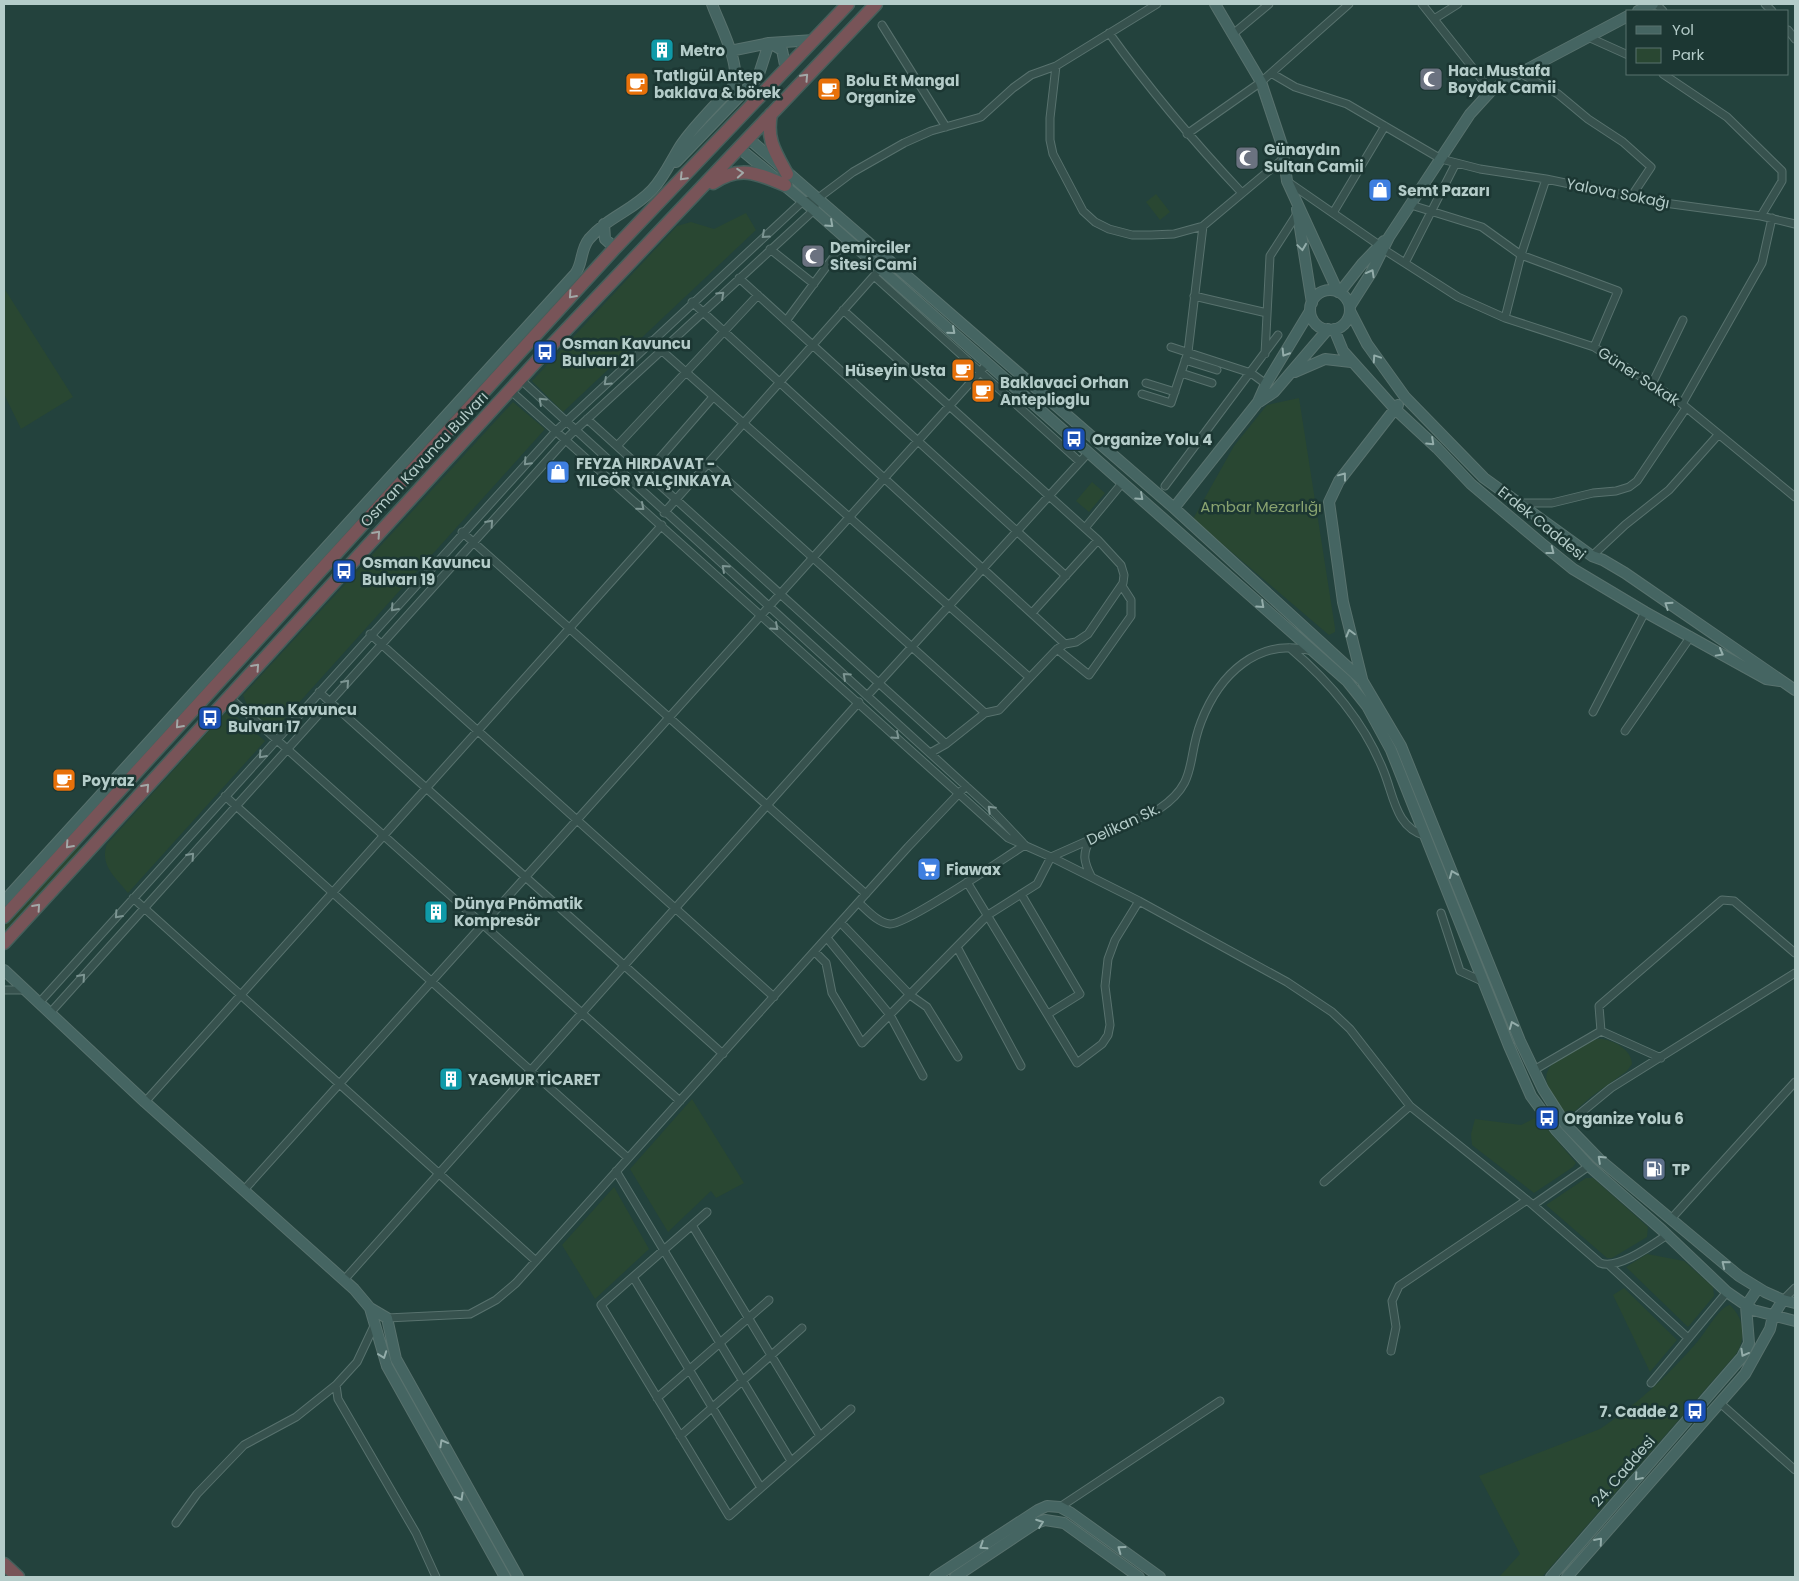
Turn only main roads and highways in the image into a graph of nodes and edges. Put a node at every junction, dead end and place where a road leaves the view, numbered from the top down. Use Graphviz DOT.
graph roads {
  1 [pos="848,4"];
  2 [pos="876,4"];
  3 [pos="770,114"];
  4 [pos="729,131"];
  5 [pos="740,147"];
  6 [pos="698,193"];
  7 [pos="6,906"];
  8 [pos="4,943"];
  9 [pos="4,1564"];
  10 [pos="18,1577"];
  1 -- 4 [label="highway, Osman Kavuncu Bulvarı"];
  3 -- 2 [label="highway, Osman Kavuncu Bulvarı, one-way"];
  3 -- 5 [label="highway, Osman Kavuncu Bulvarı"];
  6 -- 3 [label="highway, one-way"];
  4 -- 5 [label="highway"];
  4 -- 5 [label="highway"];
  4 -- 7 [label="highway, Osman Kavuncu Bulvarı, one-way"];
  5 -- 6 [label="highway, Osman Kavuncu Bulvarı"];
  8 -- 6 [label="highway, Osman Kavuncu Bulvarı, one-way"];
  9 -- 10 [label="highway"];
}
